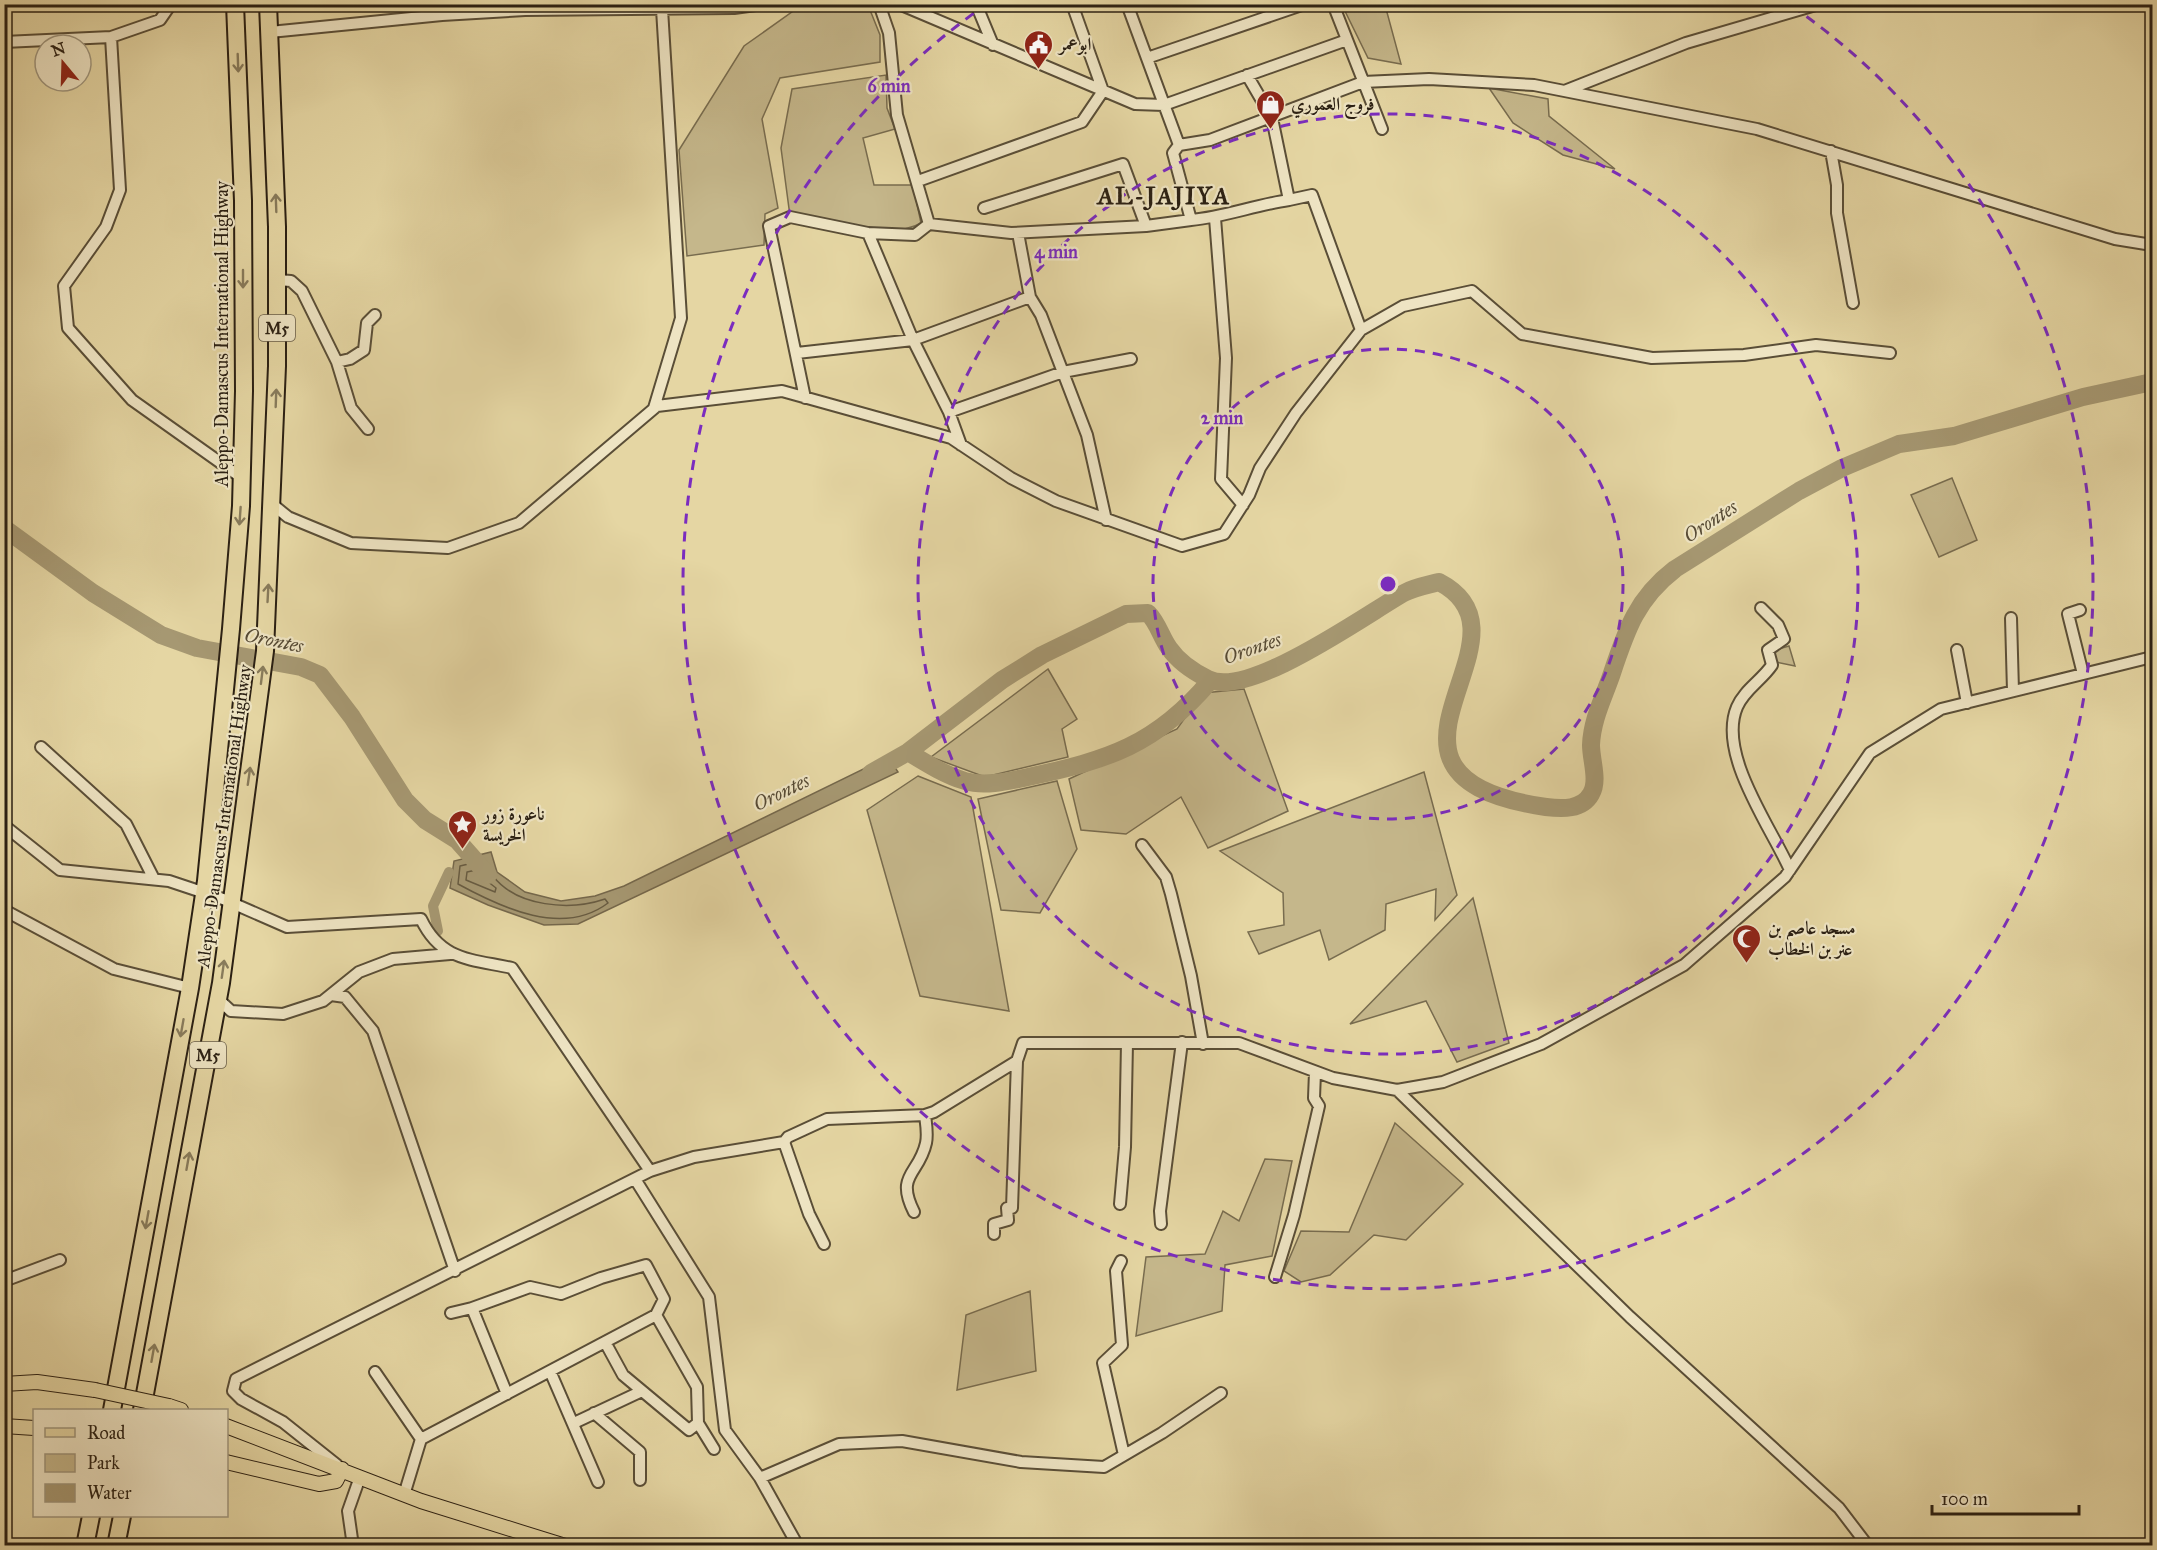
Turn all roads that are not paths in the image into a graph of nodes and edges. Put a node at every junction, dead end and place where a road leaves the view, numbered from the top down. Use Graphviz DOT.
graph roads {
  1 [pos="171,4"];
  2 [pos="235,4"];
  3 [pos="268,4"];
  4 [pos="763,4"];
  5 [pos="879,4"];
  6 [pos="899,4"];
  7 [pos="976,4"];
  8 [pos="1072,4"];
  9 [pos="1128,4"];
  10 [pos="1305,4"];
  11 [pos="1333,4"];
  12 [pos="1819,4"];
  13 [pos="662,9"];
  14 [pos="270,32"];
  15 [pos="111,37"];
  16 [pos="1347,40"];
  17 [pos="4,42"];
  18 [pos="993,45"];
  19 [pos="1147,58"];
  20 [pos="1247,75"];
  21 [pos="1363,82"];
  22 [pos="1566,90"];
  23 [pos="1103,91"];
  24 [pos="1164,105"];
  25 [pos="1272,118"];
  26 [pos="1382,129"];
  27 [pos="1179,145"];
  28 [pos="1832,151"];
  29 [pos="918,181"];
  30 [pos="1289,201"];
  31 [pos="984,208"];
  32 [pos="1215,218"];
  33 [pos="1191,220"];
  34 [pos="929,224"];
  35 [pos="1146,226"];
  36 [pos="868,232"];
  37 [pos="1018,233"];
  38 [pos="2152,245"];
  39 [pos="277,280"];
  40 [pos="1030,297"];
  41 [pos="1853,303"];
  42 [pos="375,315"];
  43 [pos="1361,330"];
  44 [pos="913,340"];
  45 [pos="1890,352"];
  46 [pos="797,353"];
  47 [pos="1131,359"];
  48 [pos="337,362"];
  49 [pos="1063,372"];
  50 [pos="805,398"];
  51 [pos="654,408"];
  52 [pos="949,412"];
  53 [pos="368,429"];
  54 [pos="961,445"];
  55 [pos="242,478"];
  56 [pos="272,504"];
  57 [pos="1243,505"];
  58 [pos="1106,520"];
  59 [pos="1761,608"];
  60 [pos="2080,610"];
  61 [pos="2011,618"];
  62 [pos="1957,650"];
  63 [pos="2152,657"];
  64 [pos="2083,674"];
  65 [pos="2013,691"];
  66 [pos="1968,703"];
  67 [pos="41,747"];
  68 [pos="6,827"];
  69 [pos="1142,845"];
  70 [pos="1790,870"];
  71 [pos="154,879"];
  72 [pos="204,893"];
  73 [pos="232,903"];
  74 [pos="4,910"];
  75 [pos="450,954"];
  76 [pos="190,988"];
  77 [pos="331,995"];
  78 [pos="218,999"];
  79 [pos="1182,1042"];
  80 [pos="1127,1043"];
  81 [pos="1203,1044"];
  82 [pos="1017,1061"];
  83 [pos="1315,1072"];
  84 [pos="1397,1090"];
  85 [pos="926,1114"];
  86 [pos="784,1142"];
  87 [pos="650,1171"];
  88 [pos="635,1179"];
  89 [pos="1120,1204"];
  90 [pos="914,1212"];
  91 [pos="1161,1224"];
  92 [pos="994,1234"];
  93 [pos="824,1244"];
  94 [pos="60,1260"];
  95 [pos="1121,1261"];
  96 [pos="454,1270"];
  97 [pos="1275,1277"];
  98 [pos="4,1281"];
  99 [pos="472,1308"];
  100 [pos="451,1313"];
  101 [pos="656,1315"];
  102 [pos="605,1342"];
  103 [pos="121,1359"];
  104 [pos="550,1371"];
  105 [pos="375,1372"];
  106 [pos="4,1384"];
  107 [pos="642,1391"];
  108 [pos="1221,1393"];
  109 [pos="507,1394"];
  110 [pos="175,1408"];
  111 [pos="100,1409"];
  112 [pos="112,1409"];
  113 [pos="145,1409"];
  114 [pos="594,1413"];
  115 [pos="574,1423"];
  116 [pos="698,1423"];
  117 [pos="4,1426"];
  118 [pos="228,1427"];
  119 [pos="33,1428"];
  120 [pos="421,1439"];
  121 [pos="714,1449"];
  122 [pos="1124,1455"];
  123 [pos="228,1462"];
  124 [pos="342,1469"];
  125 [pos="360,1477"];
  126 [pos="760,1478"];
  127 [pos="640,1480"];
  128 [pos="598,1482"];
  129 [pos="404,1495"];
  130 [pos="91,1517"];
  131 [pos="122,1517"];
  132 [pos="85,1545"];
  133 [pos="116,1545"];
  134 [pos="353,1545"];
  135 [pos="565,1545"];
  136 [pos="798,1545"];
  137 [pos="1868,1545"];
  1 -- 15 [label="street"];
  2 -- 55 [label="highway, Aleppo-Damascus International Highway / M5, one-way"];
  3 -- 14 [label="highway, Aleppo-Damascus International Highway / M5"];
  4 -- 13 [label="street"];
  5 -- 29 [label="street"];
  6 -- 18 [label="street"];
  7 -- 18 [label="street"];
  8 -- 23 [label="street"];
  9 -- 19 [label="street"];
  10 -- 19 [label="street"];
  11 -- 16 [label="street"];
  12 -- 22 [label="street"];
  13 -- 14 [label="street"];
  13 -- 51 [label="street"];
  39 -- 14 [label="highway, Aleppo-Damascus International Highway / M5, one-way"];
  15 -- 17 [label="street"];
  15 -- 55 [label="street"];
  16 -- 20 [label="street"];
  16 -- 21 [label="street"];
  18 -- 23 [label="street"];
  19 -- 24 [label="street"];
  20 -- 24 [label="street"];
  20 -- 25 [label="street"];
  21 -- 22 [label="street"];
  21 -- 25 [label="street"];
  21 -- 26 [label="street"];
  22 -- 28 [label="street"];
  23 -- 24 [label="street"];
  23 -- 29 [label="street"];
  24 -- 27 [label="street"];
  25 -- 27 [label="street"];
  25 -- 30 [label="street"];
  27 -- 33 [label="street"];
  28 -- 38 [label="street"];
  28 -- 41 [label="street"];
  29 -- 34 [label="street"];
  30 -- 32 [label="street"];
  30 -- 43 [label="street"];
  31 -- 35 [label="street"];
  32 -- 33 [label="street"];
  32 -- 57 [label="street"];
  33 -- 35 [label="street"];
  34 -- 36 [label="street"];
  34 -- 37 [label="street"];
  35 -- 37 [label="street"];
  36 -- 44 [label="street"];
  36 -- 46 [label="street"];
  37 -- 40 [label="street"];
  39 -- 48 [label="street"];
  56 -- 39 [label="highway, Aleppo-Damascus International Highway / M5, one-way"];
  40 -- 44 [label="street"];
  40 -- 49 [label="street"];
  42 -- 48 [label="street"];
  43 -- 45 [label="street"];
  43 -- 57 [label="street"];
  44 -- 46 [label="street"];
  44 -- 52 [label="street"];
  46 -- 50 [label="street"];
  47 -- 49 [label="street"];
  48 -- 53 [label="street"];
  49 -- 52 [label="street"];
  49 -- 58 [label="street"];
  50 -- 51 [label="street"];
  50 -- 54 [label="street"];
  51 -- 56 [label="street"];
  52 -- 54 [label="street"];
  54 -- 58 [label="street"];
  55 -- 72 [label="highway, Aleppo-Damascus International Highway / M5, one-way"];
  73 -- 56 [label="highway, Aleppo-Damascus International Highway / M5, one-way"];
  57 -- 58 [label="street"];
  59 -- 70 [label="street"];
  60 -- 64 [label="street"];
  61 -- 65 [label="street"];
  62 -- 66 [label="street"];
  63 -- 64 [label="street"];
  64 -- 65 [label="street"];
  65 -- 66 [label="street"];
  66 -- 70 [label="street"];
  67 -- 71 [label="street"];
  68 -- 71 [label="street"];
  69 -- 81 [label="street"];
  70 -- 84 [label="street"];
  71 -- 72 [label="street"];
  72 -- 73 [label="street"];
  72 -- 76 [label="highway, Aleppo-Damascus International Highway / M5"];
  73 -- 75 [label="street"];
  78 -- 73 [label="highway, Aleppo-Damascus International Highway / M5, one-way"];
  74 -- 76 [label="street"];
  75 -- 77 [label="street"];
  75 -- 87 [label="street"];
  76 -- 103 [label="highway, Aleppo-Damascus International Highway / M5, one-way"];
  77 -- 78 [label="street"];
  77 -- 96 [label="street"];
  113 -- 78 [label="highway, Aleppo-Damascus International Highway / M5, one-way"];
  79 -- 80 [label="street"];
  79 -- 81 [label="street"];
  79 -- 91 [label="street"];
  80 -- 82 [label="street"];
  80 -- 89 [label="street"];
  81 -- 83 [label="street"];
  82 -- 85 [label="street"];
  82 -- 92 [label="street"];
  83 -- 84 [label="street"];
  83 -- 97 [label="street"];
  84 -- 137 [label="street"];
  85 -- 86 [label="street"];
  85 -- 90 [label="street"];
  86 -- 87 [label="street"];
  86 -- 93 [label="street"];
  87 -- 88 [label="street"];
  88 -- 96 [label="street"];
  88 -- 126 [label="street"];
  94 -- 98 [label="street"];
  95 -- 122 [label="street"];
  96 -- 124 [label="street"];
  99 -- 100 [label="street"];
  99 -- 101 [label="street"];
  99 -- 109 [label="street"];
  101 -- 102 [label="street"];
  101 -- 116 [label="street"];
  102 -- 104 [label="street"];
  102 -- 107 [label="street"];
  103 -- 111 [label="highway"];
  103 -- 112 [label="highway, Aleppo-Damascus International Highway / M5"];
  104 -- 109 [label="street"];
  104 -- 115 [label="street"];
  105 -- 120 [label="street"];
  106 -- 110 [label="main road, bridge"];
  107 -- 114 [label="street"];
  107 -- 116 [label="street"];
  108 -- 122 [label="street"];
  109 -- 120 [label="street"];
  114 -- 115 [label="street"];
  114 -- 127 [label="street"];
  115 -- 128 [label="street"];
  116 -- 121 [label="street"];
  117 -- 119 [label="main road"];
  118 -- 124 [label="main road"];
  120 -- 129 [label="street"];
  122 -- 126 [label="street"];
  123 -- 124 [label="main road"];
  124 -- 125 [label="main road"];
  125 -- 129 [label="main road"];
  125 -- 134 [label="street"];
  126 -- 136 [label="street"];
  129 -- 135 [label="main road"];
  130 -- 132 [label="highway"];
  131 -- 133 [label="highway"];
}
